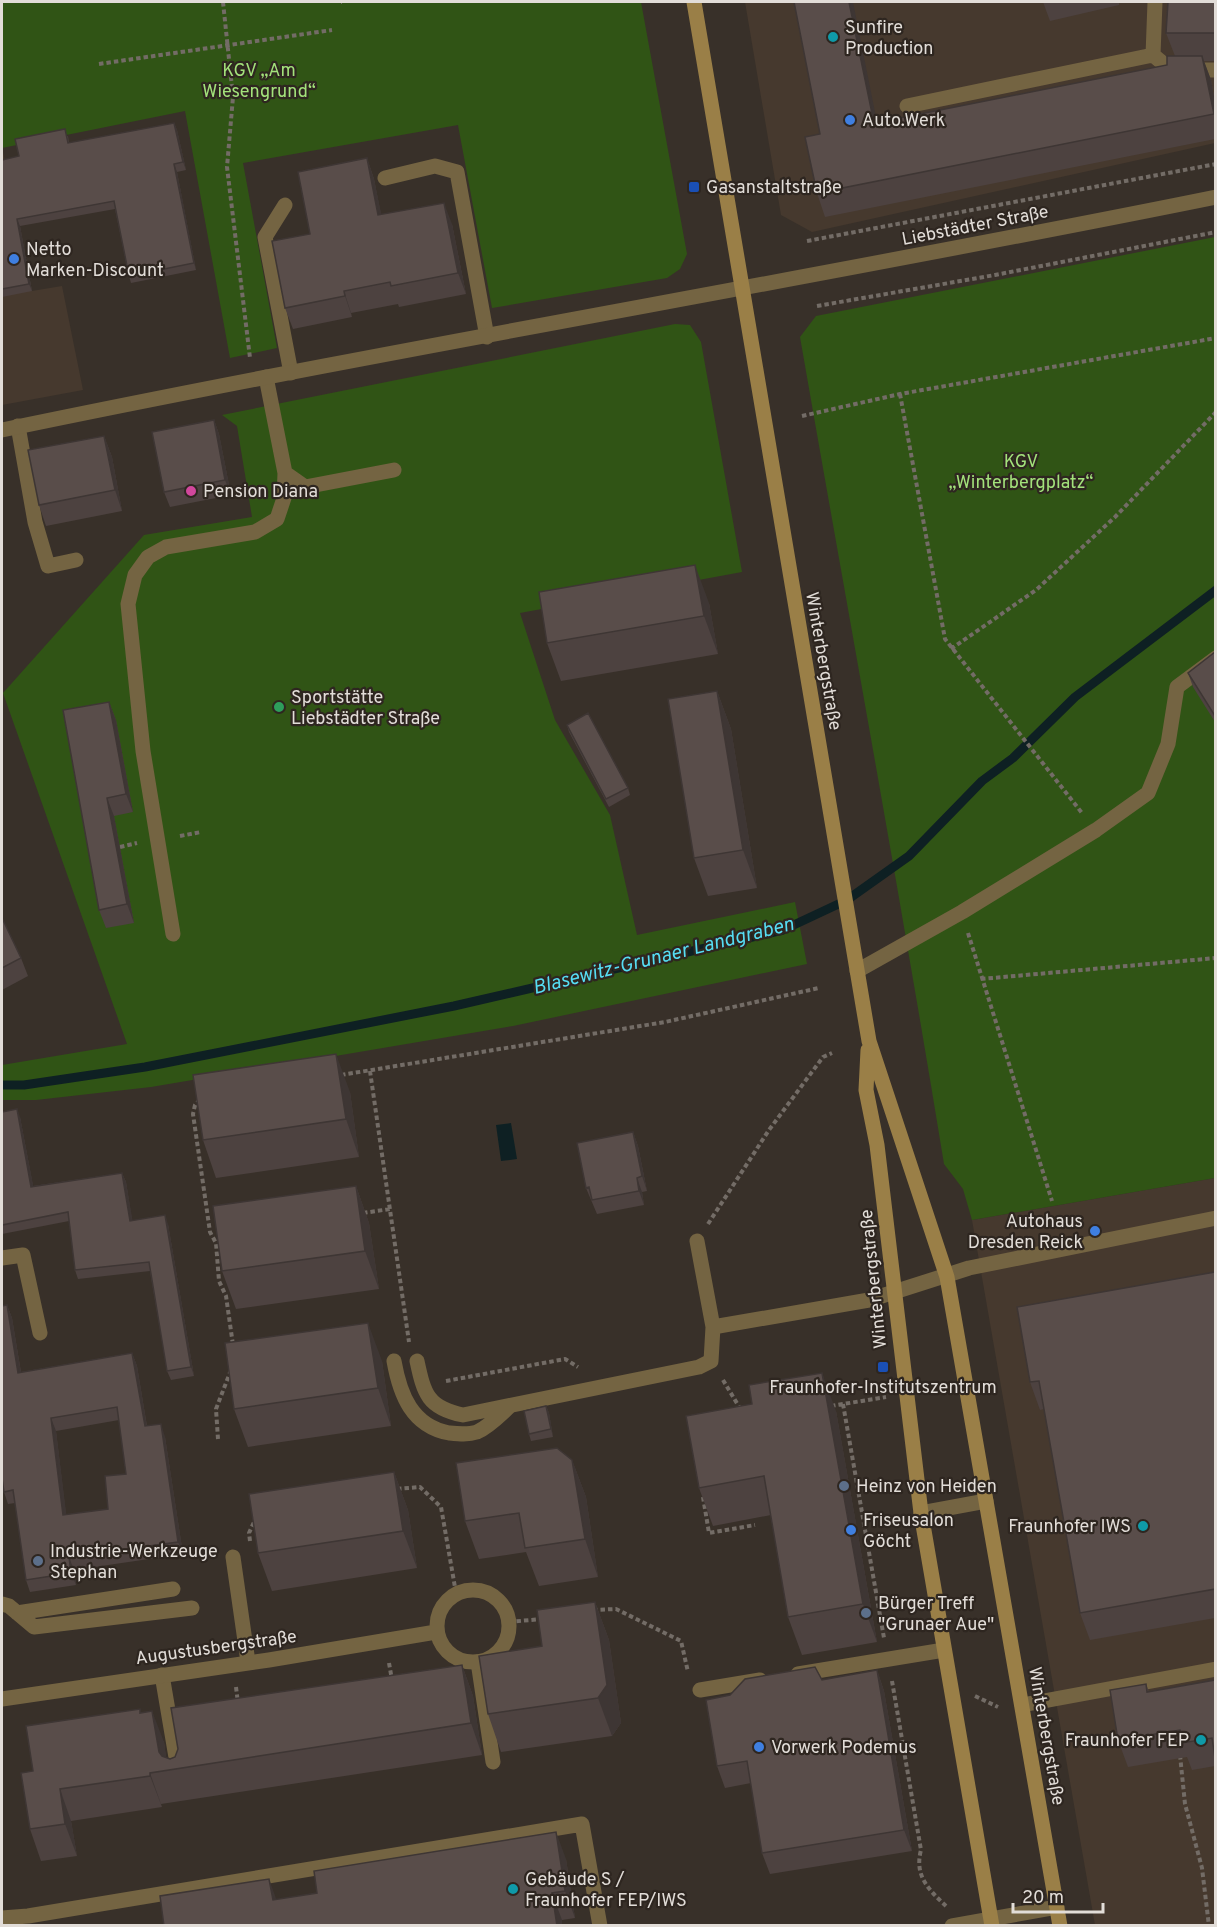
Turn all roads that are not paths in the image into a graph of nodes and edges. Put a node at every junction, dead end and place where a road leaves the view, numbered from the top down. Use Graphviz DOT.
graph roads {
  1 [pos="694,2"];
  2 [pos="1155,2"];
  3 [pos="1153,56"];
  4 [pos="1215,70"];
  5 [pos="907,106"];
  6 [pos="385,178"];
  7 [pos="1215,197"];
  8 [pos="285,205"];
  9 [pos="741,287"];
  10 [pos="487,337"];
  11 [pos="291,373"];
  12 [pos="266,377"];
  13 [pos="18,426"];
  14 [pos="2,430"];
  15 [pos="394,470"];
  16 [pos="285,473"];
  17 [pos="76,560"];
  18 [pos="1215,658"];
  19 [pos="173,934"];
  20 [pos="857,971"];
  21 [pos="869,1041"];
  22 [pos="1215,1218"];
  23 [pos="697,1241"];
  24 [pos="2,1258"];
  25 [pos="947,1277"];
  26 [pos="894,1293"];
  27 [pos="713,1327"];
  28 [pos="40,1333"];
  29 [pos="394,1361"];
  30 [pos="417,1361"];
  31 [pos="510,1406"];
  32 [pos="986,1501"];
  33 [pos="921,1513"];
  34 [pos="233,1557"];
  35 [pos="172,1589"];
  36 [pos="2,1604"];
  37 [pos="192,1608"];
  38 [pos="17,1613"];
  39 [pos="436,1632"];
  40 [pos="944,1650"];
  41 [pos="248,1662"];
  42 [pos="478,1662"];
  43 [pos="1215,1669"];
  44 [pos="162,1675"];
  45 [pos="700,1690"];
  46 [pos="2,1699"];
  47 [pos="1023,1712"];
  48 [pos="493,1762"];
  49 [pos="180,1781"];
  50 [pos="1057,1907"];
  51 [pos="2,1918"];
  52 [pos="991,1922"];
  53 [pos="600,1926"];
  54 [pos="952,1926"];
  55 [pos="1060,1926"];
  1 -- 9 [label="main road, Winterbergstraße"];
  2 -- 3 [label="street"];
  3 -- 4 [label="street"];
  3 -- 5 [label="street"];
  6 -- 10 [label="street"];
  7 -- 9 [label="street, Liebstädter Straße"];
  8 -- 11 [label="street"];
  9 -- 10 [label="street, Liebstädter Straße"];
  9 -- 20 [label="main road, Winterbergstraße"];
  10 -- 11 [label="street, Liebstädter Straße"];
  11 -- 12 [label="street, Liebstädter Straße"];
  12 -- 13 [label="street, Liebstädter Straße"];
  12 -- 16 [label="street"];
  13 -- 14 [label="street, Liebstädter Straße"];
  13 -- 17 [label="street"];
  15 -- 16 [label="street"];
  16 -- 19 [label="street"];
  18 -- 20 [label="street"];
  20 -- 21 [label="main road, Winterbergstraße"];
  21 -- 25 [label="main road, Winterbergstraße"];
  21 -- 26 [label="main road, Winterbergstraße"];
  22 -- 25 [label="street"];
  23 -- 27 [label="street"];
  24 -- 28 [label="street"];
  25 -- 26 [label="street"];
  25 -- 32 [label="main road, Winterbergstraße"];
  26 -- 27 [label="street"];
  26 -- 33 [label="main road, Winterbergstraße"];
  27 -- 31 [label="street"];
  29 -- 31 [label="street"];
  30 -- 31 [label="street"];
  32 -- 33 [label="street"];
  32 -- 47 [label="main road, Winterbergstraße"];
  33 -- 40 [label="main road, Winterbergstraße"];
  34 -- 41 [label="street"];
  35 -- 38 [label="street"];
  36 -- 38 [label="street"];
  37 -- 38 [label="street"];
  39 -- 41 [label="street, Augustusbergstraße"];
  39 -- 42 [label="street"];
  39 -- 42 [label="street"];
  40 -- 45 [label="street"];
  40 -- 52 [label="main road, Winterbergstraße"];
  41 -- 44 [label="street, Augustusbergstraße"];
  42 -- 48 [label="street"];
  43 -- 47 [label="street"];
  44 -- 46 [label="street, Augustusbergstraße"];
  44 -- 49 [label="street"];
  47 -- 50 [label="main road, Winterbergstraße"];
  50 -- 52 [label="street"];
  50 -- 55 [label="main road, Winterbergstraße"];
  51 -- 53 [label="street"];
  52 -- 54 [label="street"];
}
